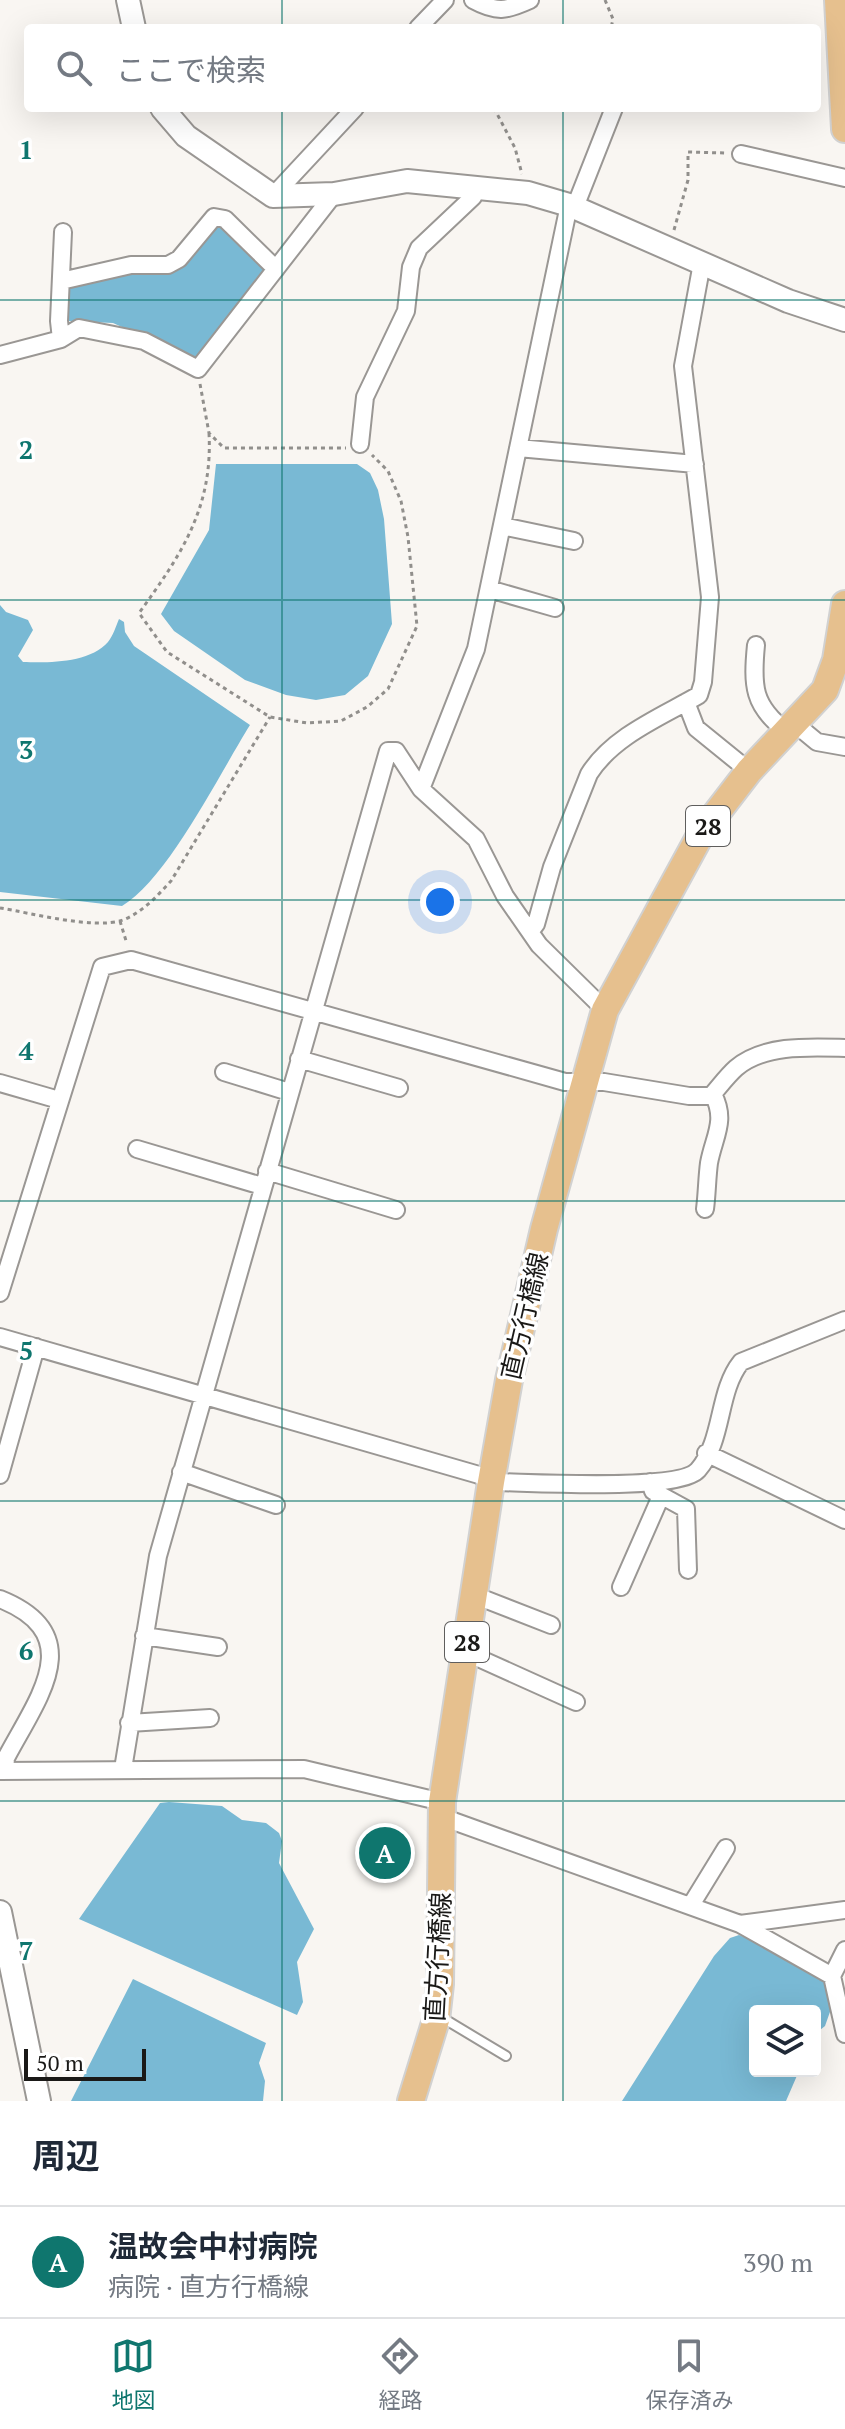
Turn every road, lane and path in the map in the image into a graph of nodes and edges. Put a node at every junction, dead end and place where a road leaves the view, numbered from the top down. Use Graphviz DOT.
graph roads {
  1 [pos="128,0"];
  2 [pos="445,0"];
  3 [pos="473,0"];
  4 [pos="530,0"];
  5 [pos="605,0"];
  6 [pos="838,0"];
  7 [pos="133,24"];
  8 [pos="422,24"];
  9 [pos="612,24"];
  10 [pos="165,112"];
  11 [pos="351,112"];
  12 [pos="496,112"];
  13 [pos="612,112"];
  14 [pos="845,129"];
  15 [pos="741,154"];
  16 [pos="845,178"];
  17 [pos="477,188"];
  18 [pos="528,193"];
  19 [pos="334,194"];
  20 [pos="273,196"];
  21 [pos="572,206"];
  22 [pos="63,232"];
  23 [pos="669,249"];
  24 [pos="702,263"];
  25 [pos="276,269"];
  26 [pos="61,281"];
  27 [pos="845,320"];
  28 [pos="61,339"];
  29 [pos="0,355"];
  30 [pos="198,369"];
  31 [pos="209,433"];
  32 [pos="360,444"];
  33 [pos="518,448"];
  34 [pos="695,464"];
  35 [pos="502,526"];
  36 [pos="574,541"];
  37 [pos="489,589"];
  38 [pos="845,604"];
  39 [pos="555,608"];
  40 [pos="756,645"];
  41 [pos="840,663"];
  42 [pos="686,702"];
  43 [pos="270,717"];
  44 [pos="790,727"];
  45 [pos="845,747"];
  46 [pos="749,771"];
  47 [pos="421,789"];
  48 [pos="0,908"];
  49 [pos="120,921"];
  50 [pos="530,932"];
  51 [pos="131,960"];
  52 [pos="313,1010"];
  53 [pos="605,1010"];
  54 [pos="845,1048"];
  55 [pos="299,1059"];
  56 [pos="224,1072"];
  57 [pos="0,1083"];
  58 [pos="585,1084"];
  59 [pos="399,1088"];
  60 [pos="289,1092"];
  61 [pos="713,1094"];
  62 [pos="59,1100"];
  63 [pos="137,1149"];
  64 [pos="264,1178"];
  65 [pos="705,1209"];
  66 [pos="396,1210"];
  67 [pos="0,1293"];
  68 [pos="845,1320"];
  69 [pos="0,1337"];
  70 [pos="36,1347"];
  71 [pos="201,1395"];
  72 [pos="706,1453"];
  73 [pos="181,1472"];
  74 [pos="0,1475"];
  75 [pos="491,1482"];
  76 [pos="650,1482"];
  77 [pos="661,1496"];
  78 [pos="276,1505"];
  79 [pos="845,1520"];
  80 [pos="688,1570"];
  81 [pos="621,1587"];
  82 [pos="474,1595"];
  83 [pos="0,1599"];
  84 [pos="551,1625"];
  85 [pos="144,1636"];
  86 [pos="218,1647"];
  87 [pos="465,1652"];
  88 [pos="576,1702"];
  89 [pos="210,1718"];
  90 [pos="129,1723"];
  91 [pos="123,1769"];
  92 [pos="2,1771"];
  93 [pos="442,1809"];
  94 [pos="726,1848"];
  95 [pos="691,1905"];
  96 [pos="845,1910"];
  97 [pos="0,1912"];
  98 [pos="740,1924"];
  99 [pos="845,1950"];
  100 [pos="832,1976"];
  101 [pos="437,2015"];
  102 [pos="845,2034"];
  103 [pos="506,2056"];
  104 [pos="39,2101"];
  105 [pos="411,2101"];
  1 -- 7 [label="street"];
  2 -- 8 [label="street"];
  3 -- 4 [label="street"];
  5 -- 9 [label="path"];
  6 -- 14 [label="main road"];
  10 -- 20 [label="street"];
  11 -- 20 [label="street"];
  12 -- 18 [label="path"];
  13 -- 21 [label="street"];
  15 -- 16 [label="street"];
  15 -- 23 [label="path"];
  17 -- 18 [label="street"];
  17 -- 19 [label="street"];
  17 -- 32 [label="street"];
  18 -- 21 [label="street"];
  19 -- 20 [label="street"];
  19 -- 25 [label="street"];
  21 -- 23 [label="street"];
  21 -- 33 [label="street"];
  22 -- 26 [label="street"];
  23 -- 24 [label="street"];
  24 -- 27 [label="street"];
  24 -- 34 [label="street"];
  25 -- 26 [label="street"];
  25 -- 30 [label="street"];
  26 -- 28 [label="street"];
  28 -- 29 [label="street"];
  28 -- 30 [label="street"];
  30 -- 31 [label="path"];
  31 -- 32 [label="path"];
  31 -- 43 [label="path"];
  32 -- 43 [label="path"];
  33 -- 34 [label="street"];
  33 -- 35 [label="street"];
  34 -- 42 [label="street"];
  35 -- 36 [label="street"];
  35 -- 37 [label="street"];
  37 -- 39 [label="street"];
  37 -- 47 [label="street"];
  38 -- 41 [label="main road, 直方行橋線 / 28"];
  40 -- 44 [label="street"];
  41 -- 44 [label="main road, 直方行橋線 / 28"];
  42 -- 46 [label="street"];
  42 -- 50 [label="street"];
  43 -- 49 [label="path"];
  44 -- 45 [label="street"];
  44 -- 46 [label="main road, 直方行橋線 / 28"];
  46 -- 53 [label="main road, 直方行橋線 / 28"];
  47 -- 50 [label="street"];
  47 -- 52 [label="street"];
  48 -- 49 [label="path"];
  49 -- 51 [label="path"];
  50 -- 53 [label="street"];
  51 -- 52 [label="street"];
  51 -- 62 [label="street"];
  52 -- 55 [label="street"];
  52 -- 58 [label="street"];
  53 -- 58 [label="main road, 直方行橋線 / 28"];
  54 -- 61 [label="street"];
  55 -- 59 [label="street"];
  55 -- 60 [label="street"];
  56 -- 60 [label="street"];
  57 -- 62 [label="street"];
  58 -- 61 [label="street"];
  58 -- 75 [label="main road, 直方行橋線 / 28"];
  60 -- 64 [label="street"];
  61 -- 65 [label="street"];
  62 -- 67 [label="street"];
  63 -- 64 [label="street"];
  64 -- 66 [label="street"];
  64 -- 71 [label="street"];
  68 -- 72 [label="street"];
  69 -- 70 [label="street"];
  70 -- 71 [label="street"];
  70 -- 74 [label="street"];
  71 -- 73 [label="street"];
  71 -- 75 [label="street"];
  72 -- 76 [label="street"];
  72 -- 79 [label="street"];
  73 -- 78 [label="street"];
  73 -- 85 [label="street"];
  75 -- 76 [label="street"];
  75 -- 82 [label="main road, 直方行橋線 / 28"];
  76 -- 77 [label="street"];
  77 -- 80 [label="street"];
  77 -- 81 [label="street"];
  82 -- 84 [label="street"];
  82 -- 87 [label="main road, 直方行橋線 / 28"];
  83 -- 92 [label="street"];
  85 -- 86 [label="street"];
  85 -- 90 [label="street"];
  87 -- 88 [label="street"];
  87 -- 93 [label="main road, 直方行橋線 / 28"];
  89 -- 90 [label="street"];
  90 -- 91 [label="street"];
  91 -- 92 [label="street"];
  91 -- 93 [label="street"];
  93 -- 95 [label="street"];
  93 -- 101 [label="main road, 直方行橋線 / 28"];
  94 -- 95 [label="street"];
  95 -- 98 [label="street"];
  96 -- 98 [label="street"];
  97 -- 104 [label="street"];
  98 -- 100 [label="street"];
  99 -- 100 [label="street"];
  100 -- 102 [label="street"];
  101 -- 103 [label="lane"];
  101 -- 105 [label="main road, 直方行橋線 / 28"];
}
